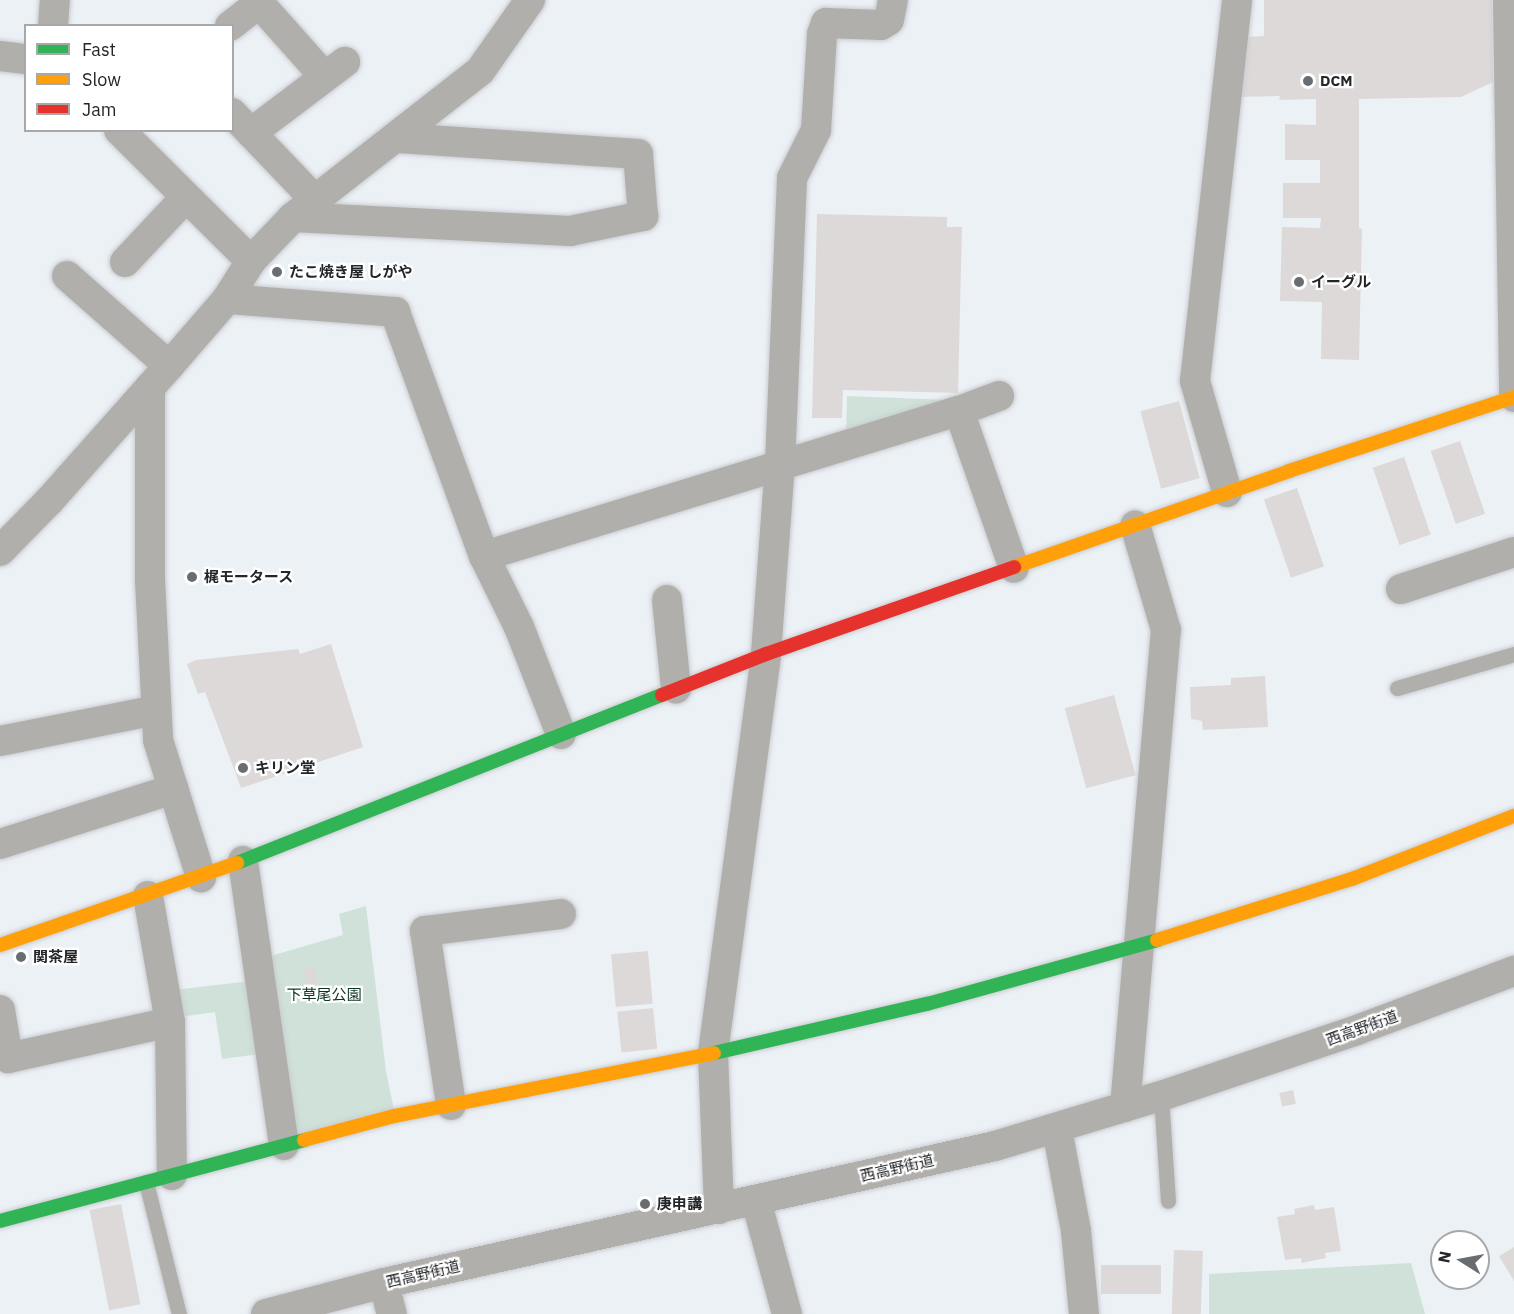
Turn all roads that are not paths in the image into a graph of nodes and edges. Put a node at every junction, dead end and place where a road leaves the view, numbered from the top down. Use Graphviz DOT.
graph roads {
  1 [pos="55,0"];
  2 [pos="893,0"];
  3 [pos="1237,0"];
  4 [pos="1508,0"];
  5 [pos="521,2"];
  6 [pos="53,24"];
  7 [pos="233,24"];
  8 [pos="0,56"];
  9 [pos="24,59"];
  10 [pos="242,123"];
  11 [pos="121,132"];
  12 [pos="395,138"];
  13 [pos="186,197"];
  14 [pos="304,209"];
  15 [pos="251,261"];
  16 [pos="125,262"];
  17 [pos="67,276"];
  18 [pos="227,299"];
  19 [pos="159,376"];
  20 [pos="999,396"];
  21 [pos="1514,397"];
  22 [pos="959,411"];
  23 [pos="780,464"];
  24 [pos="1227,492"];
  25 [pos="1135,525"];
  26 [pos="0,551"];
  27 [pos="1514,552"];
  28 [pos="484,556"];
  29 [pos="1014,568"];
  30 [pos="1401,589"];
  31 [pos="667,600"];
  32 [pos="766,654"];
  33 [pos="1514,654"];
  34 [pos="1397,688"];
  35 [pos="676,689"];
  36 [pos="156,710"];
  37 [pos="561,734"];
  38 [pos="0,741"];
  39 [pos="173,789"];
  40 [pos="1514,816"];
  41 [pos="0,844"];
  42 [pos="243,861"];
  43 [pos="201,877"];
  44 [pos="147,896"];
  45 [pos="561,914"];
  46 [pos="0,945"];
  47 [pos="1139,946"];
  48 [pos="1514,971"];
  49 [pos="0,1010"];
  50 [pos="170,1022"];
  51 [pos="713,1053"];
  52 [pos="1161,1096"];
  53 [pos="451,1105"];
  54 [pos="1125,1107"];
  55 [pos="1057,1129"];
  56 [pos="284,1145"];
  57 [pos="159,1178"];
  58 [pos="756,1200"];
  59 [pos="1168,1201"];
  60 [pos="719,1209"];
  61 [pos="0,1221"];
  62 [pos="384,1283"];
  63 [pos="179,1314"];
  64 [pos="266,1314"];
  65 [pos="392,1314"];
  66 [pos="786,1314"];
  67 [pos="1084,1314"];
  1 -- 6 [label="street"];
  2 -- 23 [label="street"];
  3 -- 24 [label="street"];
  4 -- 21 [label="street"];
  5 -- 12 [label="street"];
  7 -- 10 [label="street"];
  8 -- 9 [label="street"];
  10 -- 14 [label="street"];
  11 -- 13 [label="street"];
  12 -- 14 [label="street"];
  12 -- 14 [label="street"];
  13 -- 15 [label="street"];
  13 -- 16 [label="street"];
  14 -- 15 [label="street"];
  15 -- 18 [label="street"];
  17 -- 19 [label="street"];
  18 -- 19 [label="street"];
  18 -- 28 [label="street"];
  19 -- 26 [label="street"];
  19 -- 36 [label="street"];
  20 -- 22 [label="street"];
  21 -- 24 [label="street"];
  22 -- 23 [label="street"];
  22 -- 29 [label="street"];
  23 -- 28 [label="street"];
  23 -- 32 [label="street"];
  24 -- 25 [label="street"];
  25 -- 29 [label="street"];
  25 -- 47 [label="street"];
  27 -- 30 [label="street"];
  28 -- 37 [label="street"];
  29 -- 32 [label="street"];
  31 -- 35 [label="street"];
  32 -- 35 [label="street"];
  32 -- 51 [label="street"];
  33 -- 34 [label="lane"];
  35 -- 37 [label="street"];
  36 -- 38 [label="street"];
  36 -- 39 [label="street"];
  37 -- 42 [label="street"];
  39 -- 41 [label="street"];
  39 -- 43 [label="street"];
  40 -- 47 [label="street"];
  42 -- 43 [label="street"];
  42 -- 56 [label="street"];
  43 -- 44 [label="street"];
  44 -- 46 [label="street"];
  44 -- 50 [label="street"];
  45 -- 53 [label="street"];
  47 -- 51 [label="street"];
  47 -- 54 [label="street"];
  48 -- 52 [label="street, 西高野街道"];
  49 -- 50 [label="street"];
  50 -- 57 [label="street"];
  51 -- 53 [label="street"];
  51 -- 60 [label="street"];
  52 -- 54 [label="street, 西高野街道"];
  52 -- 59 [label="lane"];
  53 -- 56 [label="street"];
  54 -- 55 [label="street, 西高野街道"];
  55 -- 58 [label="street, 西高野街道"];
  55 -- 67 [label="street"];
  56 -- 57 [label="street"];
  57 -- 61 [label="street"];
  57 -- 63 [label="lane"];
  58 -- 60 [label="street, 西高野街道"];
  58 -- 66 [label="street"];
  60 -- 62 [label="street, 西高野街道"];
  62 -- 64 [label="street, 西高野街道"];
  62 -- 65 [label="street"];
}
